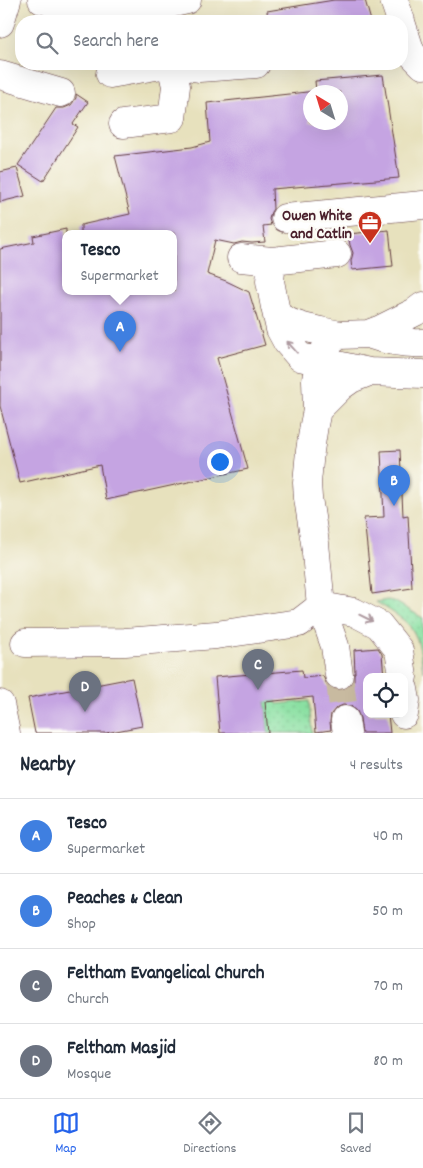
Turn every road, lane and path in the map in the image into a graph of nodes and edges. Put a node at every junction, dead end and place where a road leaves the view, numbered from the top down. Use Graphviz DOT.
graph roads {
  1 [pos="7,0"];
  2 [pos="42,0"];
  3 [pos="187,0"];
  4 [pos="394,0"];
  5 [pos="156,14"];
  6 [pos="399,15"];
  7 [pos="0,23"];
  8 [pos="408,44"];
  9 [pos="423,65"];
  10 [pos="134,70"];
  11 [pos="172,70"];
  12 [pos="110,74"];
  13 [pos="0,75"];
  14 [pos="61,93"];
  15 [pos="122,124"];
  16 [pos="423,205"];
  17 [pos="285,218"];
  18 [pos="337,254"];
  19 [pos="241,258"];
  20 [pos="272,261"];
  21 [pos="423,306"];
  22 [pos="277,315"];
  23 [pos="368,334"];
  24 [pos="340,335"];
  25 [pos="423,343"];
  26 [pos="320,362"];
  27 [pos="370,372"];
  28 [pos="423,374"];
  29 [pos="317,410"];
  30 [pos="321,606"];
  31 [pos="25,644"];
  32 [pos="402,673"];
  33 [pos="338,675"];
  34 [pos="0,704"];
  35 [pos="404,718"];
  36 [pos="6,733"];
  37 [pos="402,733"];
  1 -- 7 [label="street"];
  2 -- 5 [label="street"];
  3 -- 5 [label="street"];
  4 -- 6 [label="street"];
  8 -- 9 [label="street"];
  10 -- 12 [label="street"];
  11 -- 15 [label="street"];
  13 -- 14 [label="street"];
  16 -- 17 [label="street"];
  18 -- 20 [label="street"];
  19 -- 20 [label="street"];
  20 -- 22 [label="street"];
  21 -- 23 [label="street"];
  22 -- 24 [label="street"];
  26 -- 22 [label="street, one-way"];
  23 -- 24 [label="street"];
  23 -- 25 [label="street"];
  24 -- 26 [label="street"];
  26 -- 27 [label="street"];
  26 -- 29 [label="street"];
  27 -- 28 [label="street"];
  27 -- 29 [label="street"];
  29 -- 30 [label="street"];
  30 -- 31 [label="street"];
  30 -- 32 [label="street, one-way"];
  30 -- 33 [label="street"];
  34 -- 36 [label="street"];
  35 -- 37 [label="street"];
}
